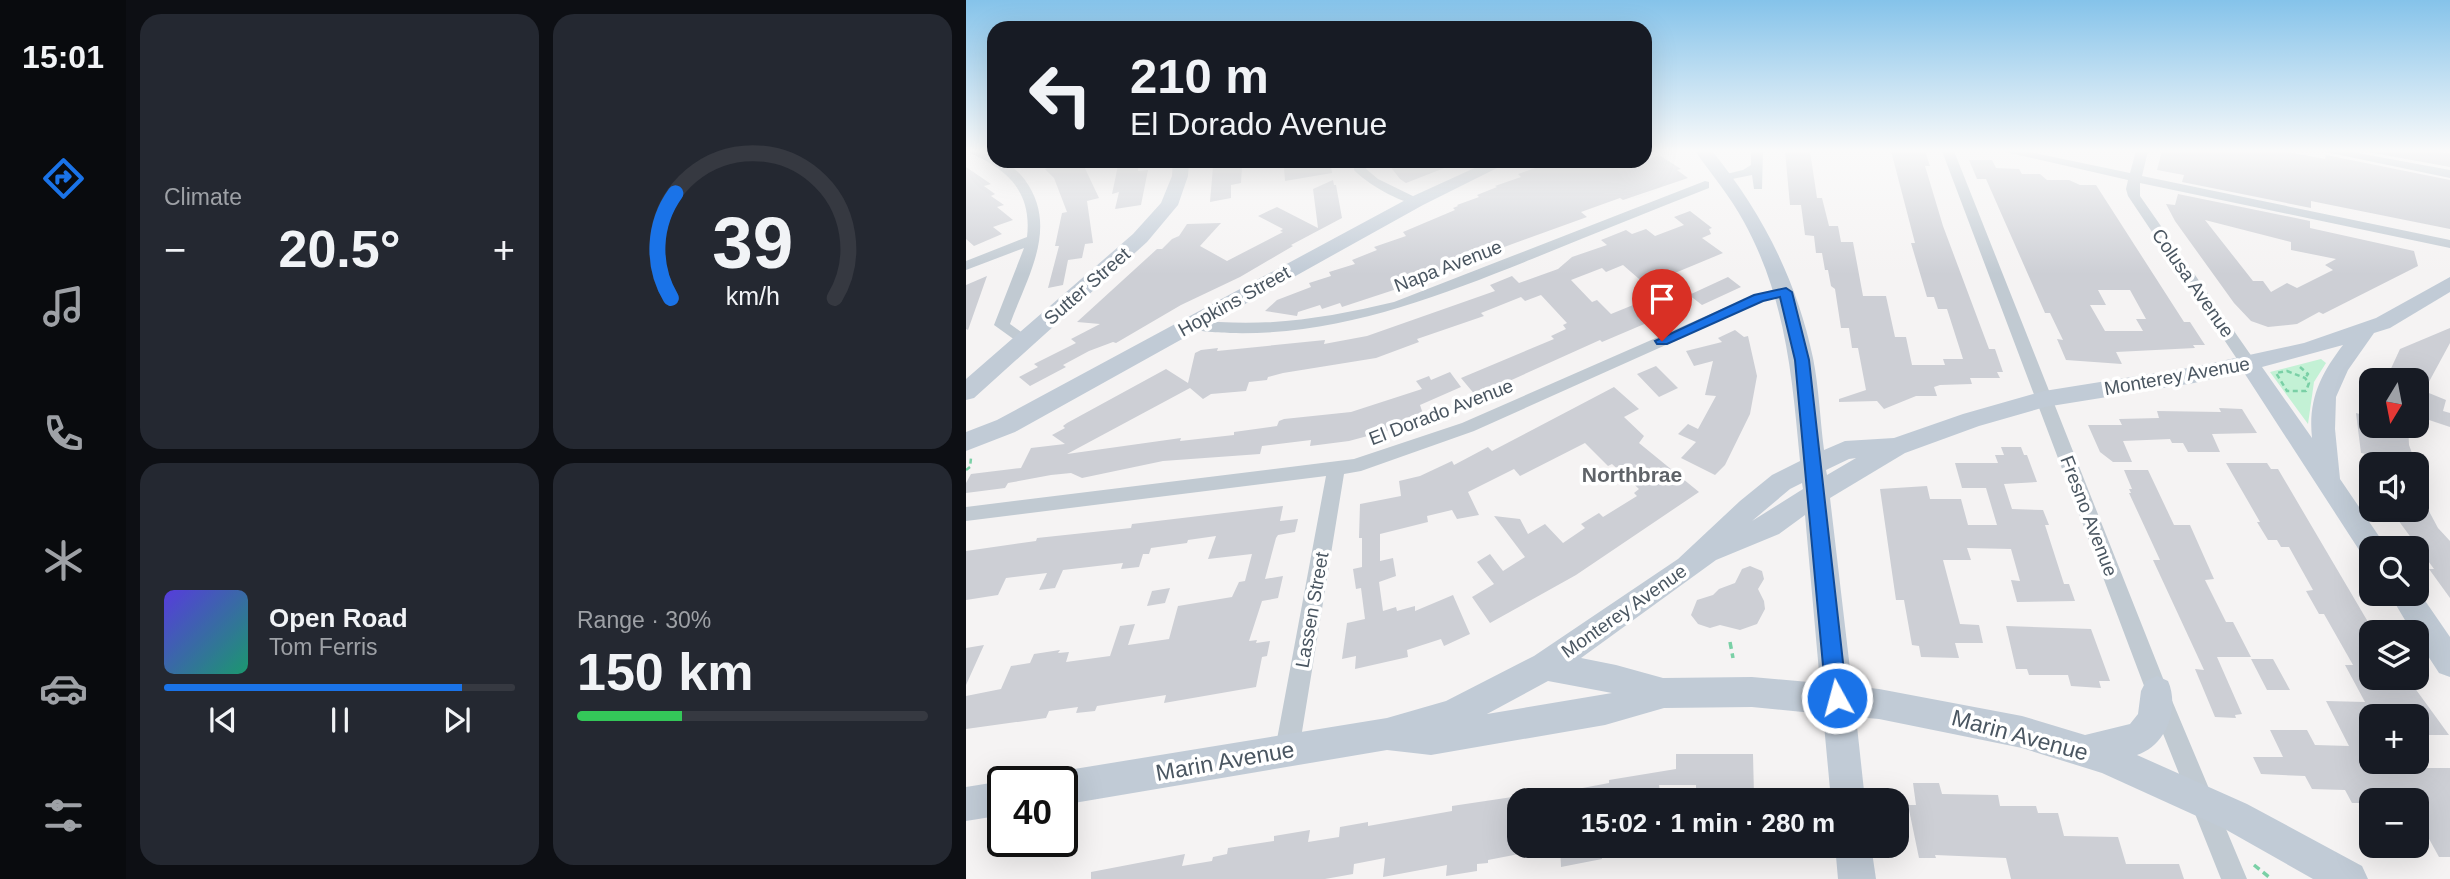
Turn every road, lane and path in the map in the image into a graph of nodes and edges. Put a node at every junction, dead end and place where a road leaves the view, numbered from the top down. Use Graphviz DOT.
graph roads {
  1 [pos="1030,192"];
  2 [pos="1175,192"];
  3 [pos="1396,192"];
  4 [pos="1436,192"];
  5 [pos="1687,192"];
  6 [pos="1735,192"];
  7 [pos="1964,192"];
  8 [pos="2134,192"];
  9 [pos="2201,192"];
  10 [pos="1416,201"];
  11 [pos="1032,240"];
  12 [pos="2450,244"];
  13 [pos="966,266"];
  14 [pos="2450,283"];
  15 [pos="1786,292"];
  16 [pos="1192,324"];
  17 [pos="2366,330"];
  18 [pos="1024,340"];
  19 [pos="2249,363"];
  20 [pos="2287,371"];
  21 [pos="2305,378"];
  22 [pos="966,392"];
  23 [pos="2044,399"];
  24 [pos="966,442"];
  25 [pos="1336,470"];
  26 [pos="1813,481"];
  27 [pos="2330,484"];
  28 [pos="966,514"];
  29 [pos="2365,536"];
  30 [pos="2412,606"];
  31 [pos="1730,642"];
  32 [pos="1733,657"];
  33 [pos="2450,663"];
  34 [pos="1545,666"];
  35 [pos="2157,691"];
  36 [pos="1664,693"];
  37 [pos="1837,698"];
  38 [pos="1387,734"];
  39 [pos="1287,750"];
  40 [pos="2084,751"];
  41 [pos="1078,785"];
  42 [pos="1847,788"];
  43 [pos="987,801"];
  44 [pos="2203,801"];
  45 [pos="966,804"];
  46 [pos="1855,858"];
  47 [pos="2255,865"];
  48 [pos="2269,877"];
  49 [pos="1857,879"];
  50 [pos="2234,879"];
  51 [pos="2349,879"];
  1 -- 11 [label="street"];
  2 -- 18 [label="main road, Sutter Street"];
  3 -- 10 [label="street"];
  4 -- 10 [label="main road, Hopkins Street"];
  5 -- 16 [label="street, Napa Avenue"];
  6 -- 15 [label="main road"];
  7 -- 23 [label="street, Fresno Avenue"];
  8 -- 19 [label="street, Colusa Avenue"];
  9 -- 12 [label="street"];
  10 -- 16 [label="main road, Hopkins Street"];
  11 -- 13 [label="street"];
  11 -- 18 [label="street"];
  14 -- 17 [label="main road, Monterey Avenue"];
  15 -- 25 [label="street, El Dorado Avenue"];
  15 -- 26 [label="main road"];
  16 -- 24 [label="main road, Hopkins Street"];
  17 -- 19 [label="main road, Monterey Avenue"];
  17 -- 27 [label="main road"];
  18 -- 22 [label="main road, Sutter Street"];
  19 -- 23 [label="main road, Monterey Avenue"];
  19 -- 27 [label="main road, Colusa Avenue"];
  20 -- 21 [label="path"];
  20 -- 21 [label="path"];
  20 -- 21 [label="path"];
  23 -- 26 [label="main road, Monterey Avenue"];
  23 -- 35 [label="street, Fresno Avenue"];
  25 -- 28 [label="street, El Dorado Avenue"];
  25 -- 39 [label="street, Lassen Street"];
  26 -- 34 [label="main road, Monterey Avenue"];
  26 -- 37 [label="main road"];
  27 -- 29 [label="main road, Colusa Avenue"];
  30 -- 33 [label="main road"];
  31 -- 32 [label="path"];
  34 -- 36 [label="main road, Marin Avenue"];
  34 -- 38 [label="main road, Marin Avenue"];
  35 -- 40 [label="main road"];
  35 -- 44 [label="street, Fresno Avenue"];
  36 -- 37 [label="main road, Marin Avenue"];
  36 -- 38 [label="main road, Marin Avenue"];
  37 -- 40 [label="main road, Marin Avenue"];
  37 -- 42 [label="main road"];
  38 -- 39 [label="main road, Marin Avenue"];
  39 -- 41 [label="main road, Marin Avenue"];
  40 -- 44 [label="main road, Marin Avenue"];
  43 -- 45 [label="main road"];
  44 -- 50 [label="street, Fresno Avenue"];
  44 -- 51 [label="main road, Marin Avenue"];
  46 -- 49 [label="main road"];
  47 -- 48 [label="path"];
}
